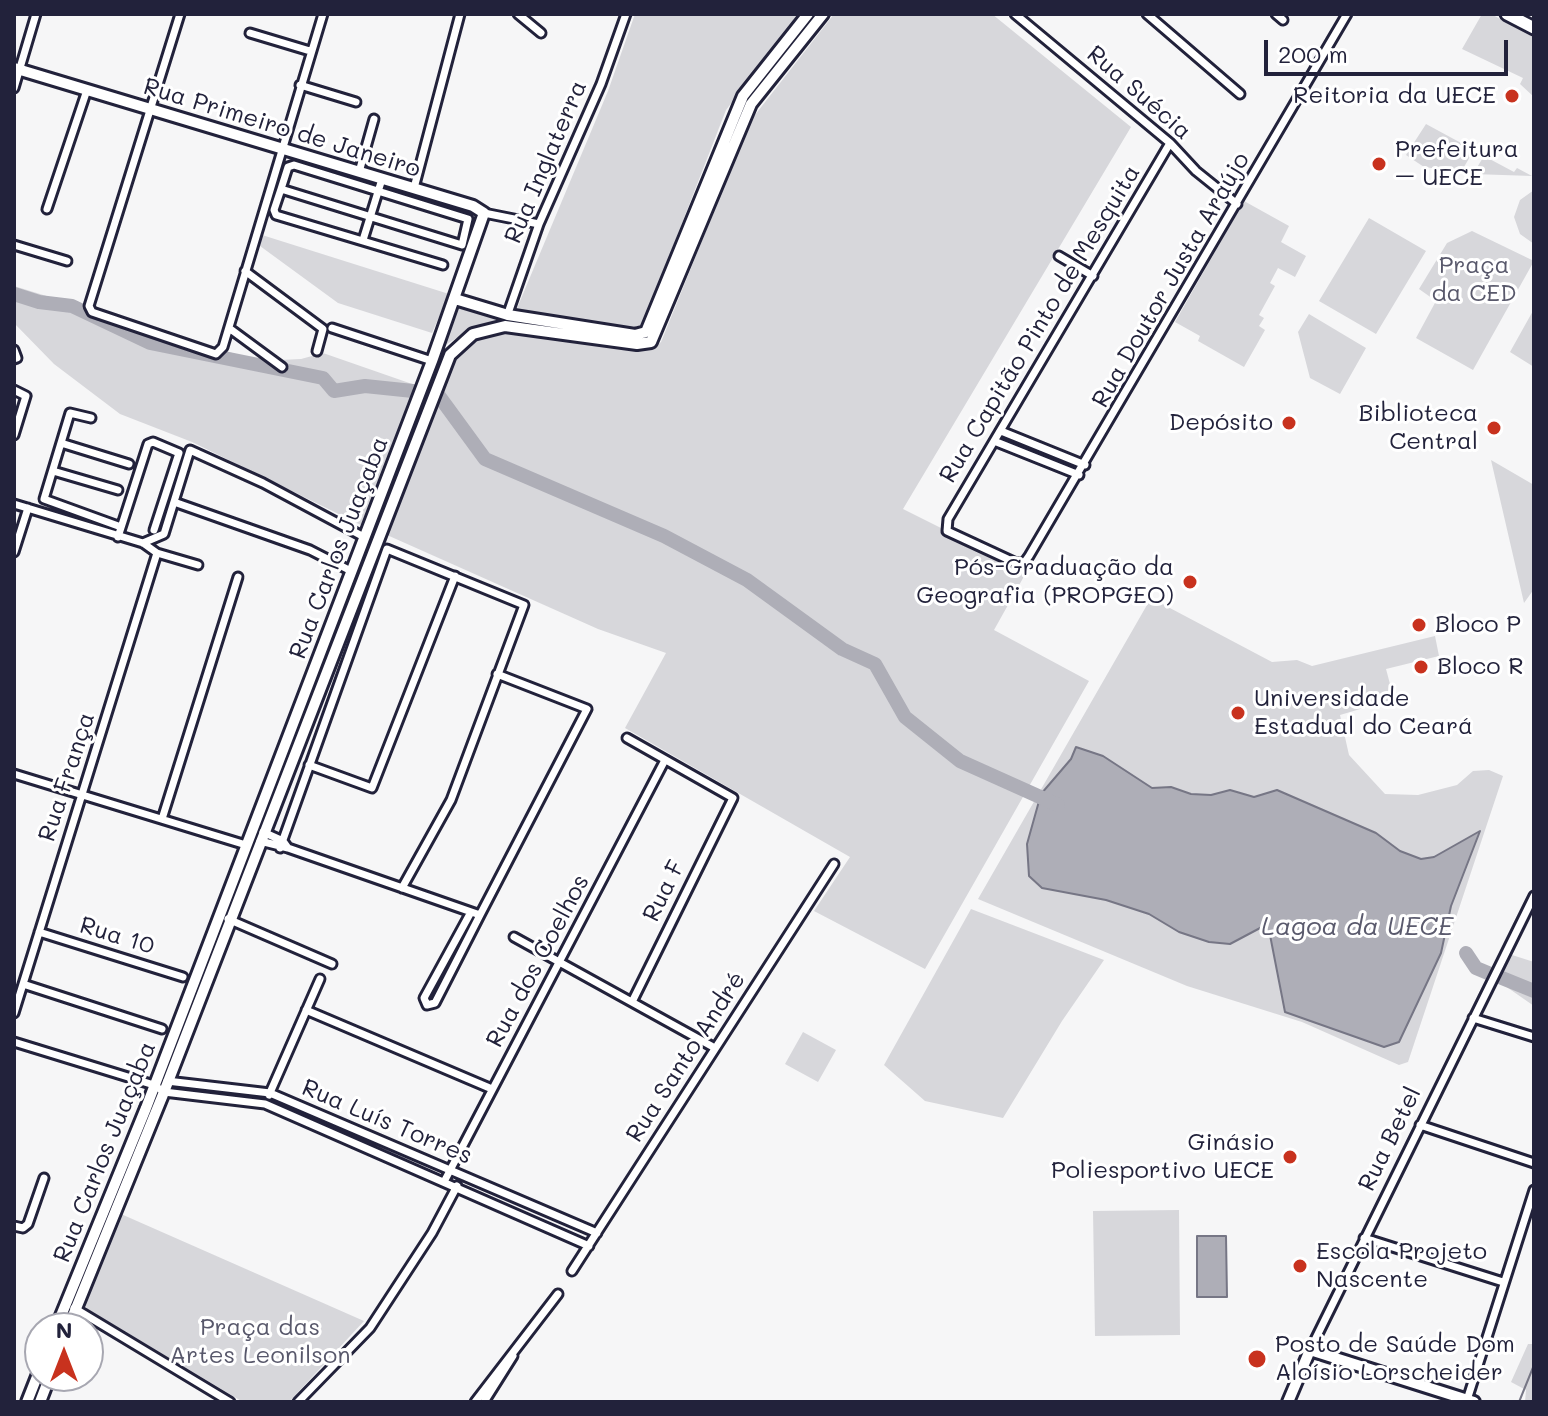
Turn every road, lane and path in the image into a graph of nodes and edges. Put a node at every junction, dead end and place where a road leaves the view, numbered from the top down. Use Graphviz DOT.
graph roads {
  1 [pos="36,14"];
  2 [pos="180,14"];
  3 [pos="323,14"];
  4 [pos="460,14"];
  5 [pos="518,14"];
  6 [pos="626,14"];
  7 [pos="808,14"];
  8 [pos="823,14"];
  9 [pos="1015,14"];
  10 [pos="1147,14"];
  11 [pos="1347,14"];
  12 [pos="1507,14"];
  13 [pos="1534,28"];
  14 [pos="250,33"];
  15 [pos="541,33"];
  16 [pos="310,51"];
  17 [pos="17,69"];
  18 [pos="300,85"];
  19 [pos="14,88"];
  20 [pos="87,90"];
  21 [pos="1240,94"];
  22 [pos="356,102"];
  23 [pos="151,111"];
  24 [pos="374,119"];
  25 [pos="1170,143"];
  26 [pos="283,149"];
  27 [pos="359,172"];
  28 [pos="382,179"];
  29 [pos="414,188"];
  30 [pos="281,189"];
  31 [pos="378,192"];
  32 [pos="1237,204"];
  33 [pos="47,209"];
  34 [pos="484,213"];
  35 [pos="370,216"];
  36 [pos="539,224"];
  37 [pos="689,224"];
  38 [pos="700,228"];
  39 [pos="363,240"];
  40 [pos="14,245"];
  41 [pos="1059,256"];
  42 [pos="67,261"];
  43 [pos="443,265"];
  44 [pos="245,271"];
  45 [pos="1093,276"];
  46 [pos="455,299"];
  47 [pos="506,321"];
  48 [pos="229,328"];
  49 [pos="332,328"];
  50 [pos="14,350"];
  51 [pos="317,351"];
  52 [pos="14,359"];
  53 [pos="432,361"];
  54 [pos="282,367"];
  55 [pos="14,390"];
  56 [pos="91,418"];
  57 [pos="16,424"];
  58 [pos="1001,431"];
  59 [pos="14,435"];
  60 [pos="994,441"];
  61 [pos="61,443"];
  62 [pos="129,464"];
  63 [pos="1085,465"];
  64 [pos="53,471"];
  65 [pos="1079,475"];
  66 [pos="118,490"];
  67 [pos="174,502"];
  68 [pos="14,504"];
  69 [pos="28,508"];
  70 [pos="121,527"];
  71 [pos="154,530"];
  72 [pos="118,537"];
  73 [pos="364,537"];
  74 [pos="143,543"];
  75 [pos="376,543"];
  76 [pos="387,549"];
  77 [pos="14,552"];
  78 [pos="157,553"];
  79 [pos="1024,563"];
  80 [pos="198,565"];
  81 [pos="351,571"];
  82 [pos="455,576"];
  83 [pos="238,577"];
  84 [pos="497,674"];
  85 [pos="627,738"];
  86 [pos="287,756"];
  87 [pos="665,760"];
  88 [pos="309,765"];
  89 [pos="14,774"];
  90 [pos="81,794"];
  91 [pos="162,819"];
  92 [pos="261,837"];
  93 [pos="246,845"];
  94 [pos="283,846"];
  95 [pos="834,864"];
  96 [pos="241,874"];
  97 [pos="402,888"];
  98 [pos="1534,896"];
  99 [pos="471,912"];
  100 [pos="219,915"];
  101 [pos="480,915"];
  102 [pos="230,920"];
  103 [pos="39,932"];
  104 [pos="514,937"];
  105 [pos="560,963"];
  106 [pos="332,964"];
  107 [pos="183,977"];
  108 [pos="320,979"];
  109 [pos="23,984"];
  110 [pos="632,1002"];
  111 [pos="306,1010"];
  112 [pos="14,1013"];
  113 [pos="1473,1018"];
  114 [pos="162,1029"];
  115 [pos="1534,1037"];
  116 [pos="14,1042"];
  117 [pos="715,1048"];
  118 [pos="154,1085"];
  119 [pos="166,1087"];
  120 [pos="492,1089"];
  121 [pos="270,1093"];
  122 [pos="265,1104"];
  123 [pos="1420,1125"];
  124 [pos="1534,1163"];
  125 [pos="449,1170"];
  126 [pos="44,1178"];
  127 [pos="445,1180"];
  128 [pos="457,1186"];
  129 [pos="1534,1190"];
  130 [pos="14,1226"];
  131 [pos="597,1233"];
  132 [pos="1364,1238"];
  133 [pos="589,1246"];
  134 [pos="572,1271"];
  135 [pos="1503,1282"];
  136 [pos="558,1294"];
  137 [pos="71,1306"];
  138 [pos="67,1312"];
  139 [pos="70,1312"];
  140 [pos="1310,1350"];
  141 [pos="515,1353"];
  142 [pos="1470,1401"];
  143 [pos="230,1402"];
  144 [pos="298,1402"];
  145 [pos="475,1402"];
  146 [pos="484,1402"];
  147 [pos="1288,1402"];
  1 -- 17 [label="street"];
  2 -- 23 [label="street"];
  3 -- 16 [label="street"];
  4 -- 29 [label="street"];
  5 -- 15 [label="street"];
  6 -- 36 [label="street, Rua Inglaterra"];
  7 -- 37 [label="street, Rua Carlos Juaçaba"];
  8 -- 38 [label="street, Rua Carlos Juaçaba"];
  9 -- 25 [label="street, Rua Suécia"];
  10 -- 21 [label="street"];
  11 -- 32 [label="street, Rua Doutor Justa Araújo"];
  12 -- 13 [label="main road"];
  14 -- 16 [label="street"];
  16 -- 18 [label="street"];
  17 -- 19 [label="street"];
  17 -- 20 [label="street, Rua Primeiro de Janeiro"];
  18 -- 22 [label="street"];
  18 -- 26 [label="street"];
  20 -- 23 [label="street, Rua Primeiro de Janeiro"];
  20 -- 33 [label="street"];
  23 -- 26 [label="street, Rua Primeiro de Janeiro"];
  23 -- 48 [label="street"];
  24 -- 27 [label="street"];
  25 -- 32 [label="street, Rua Suécia"];
  25 -- 45 [label="street, Rua Capitão Pinto de Mesquita"];
  26 -- 27 [label="street, Rua Primeiro de Janeiro"];
  26 -- 44 [label="street"];
  27 -- 28 [label="street, Rua Primeiro de Janeiro"];
  28 -- 29 [label="street, Rua Primeiro de Janeiro"];
  28 -- 31 [label="street"];
  29 -- 34 [label="street, Rua Primeiro de Janeiro"];
  30 -- 31 [label="street"];
  30 -- 35 [label="street"];
  30 -- 39 [label="street"];
  31 -- 35 [label="street"];
  31 -- 35 [label="street"];
  32 -- 63 [label="street, Rua Doutor Justa Araújo"];
  34 -- 36 [label="street, Rua Primeiro de Janeiro"];
  34 -- 46 [label="street"];
  35 -- 39 [label="street"];
  36 -- 47 [label="street, Rua Inglaterra"];
  37 -- 38 [label="street"];
  37 -- 47 [label="street, Rua Carlos Juaçaba"];
  38 -- 47 [label="street, Rua Carlos Juaçaba"];
  39 -- 43 [label="street"];
  40 -- 42 [label="street"];
  41 -- 45 [label="street"];
  44 -- 48 [label="street"];
  44 -- 51 [label="street"];
  45 -- 58 [label="street, Rua Capitão Pinto de Mesquita"];
  46 -- 47 [label="street, Rua Carlos Juaçaba"];
  46 -- 53 [label="street, Rua Carlos Juaçaba"];
  47 -- 75 [label="street, Rua Carlos Juaçaba"];
  48 -- 54 [label="street"];
  49 -- 53 [label="street"];
  50 -- 52 [label="street"];
  53 -- 73 [label="street, Rua Carlos Juaçaba"];
  55 -- 57 [label="street"];
  56 -- 61 [label="street"];
  57 -- 59 [label="street"];
  58 -- 60 [label="street, Rua Capitão Pinto de Mesquita"];
  58 -- 63 [label="street"];
  60 -- 65 [label="street"];
  60 -- 79 [label="street, Rua Capitão Pinto de Mesquita"];
  61 -- 62 [label="street"];
  61 -- 64 [label="street"];
  63 -- 65 [label="street, Rua Doutor Justa Araújo"];
  64 -- 66 [label="street"];
  64 -- 70 [label="street"];
  65 -- 79 [label="street, Rua Doutor Justa Araújo"];
  67 -- 73 [label="street"];
  67 -- 74 [label="street"];
  67 -- 81 [label="street"];
  68 -- 69 [label="street"];
  69 -- 72 [label="street"];
  69 -- 77 [label="street"];
  70 -- 71 [label="street"];
  70 -- 72 [label="street"];
  72 -- 74 [label="street"];
  73 -- 81 [label="street, Rua Carlos Juaçaba"];
  74 -- 78 [label="street"];
  75 -- 76 [label="street"];
  75 -- 86 [label="street, Rua Carlos Juaçaba"];
  76 -- 82 [label="street"];
  76 -- 88 [label="street"];
  78 -- 80 [label="street"];
  78 -- 90 [label="street, Rua França"];
  81 -- 86 [label="street, Rua Carlos Juaçaba"];
  82 -- 84 [label="street"];
  82 -- 88 [label="street"];
  83 -- 91 [label="street"];
  84 -- 97 [label="street"];
  84 -- 101 [label="street"];
  85 -- 87 [label="street"];
  86 -- 92 [label="street, Rua Carlos Juaçaba"];
  86 -- 93 [label="street, Rua Carlos Juaçaba"];
  87 -- 105 [label="street, Rua dos Coelhos"];
  87 -- 110 [label="street, Rua F"];
  88 -- 94 [label="street"];
  89 -- 90 [label="street"];
  90 -- 91 [label="street"];
  90 -- 103 [label="street, Rua França"];
  91 -- 93 [label="street"];
  92 -- 94 [label="street"];
  92 -- 96 [label="street, Rua Carlos Juaçaba"];
  93 -- 96 [label="street, Rua Carlos Juaçaba"];
  94 -- 97 [label="street"];
  95 -- 117 [label="street, Rua Santo André"];
  96 -- 100 [label="street, Rua Carlos Juaçaba"];
  96 -- 102 [label="street, Rua Carlos Juaçaba"];
  97 -- 99 [label="street"];
  98 -- 113 [label="street, Rua Betel"];
  99 -- 101 [label="street"];
  99 -- 101 [label="street"];
  100 -- 102 [label="street"];
  100 -- 118 [label="street, Rua Carlos Juaçaba"];
  102 -- 106 [label="street"];
  102 -- 119 [label="street, Rua Carlos Juaçaba"];
  103 -- 107 [label="street, Rua 10"];
  103 -- 109 [label="street, Rua França"];
  104 -- 105 [label="street"];
  105 -- 110 [label="street"];
  105 -- 120 [label="street, Rua dos Coelhos"];
  108 -- 111 [label="street"];
  109 -- 112 [label="street, Rua França"];
  109 -- 114 [label="street"];
  110 -- 117 [label="street"];
  111 -- 120 [label="street"];
  111 -- 121 [label="street"];
  113 -- 115 [label="street"];
  113 -- 123 [label="street, Rua Betel"];
  116 -- 118 [label="street, Rua Luís Torres"];
  117 -- 131 [label="street, Rua Santo André"];
  118 -- 119 [label="street, Rua Luís Torres"];
  118 -- 137 [label="street, Rua Carlos Juaçaba"];
  119 -- 121 [label="street, Rua Luís Torres"];
  119 -- 122 [label="street, Rua Luís Torres"];
  119 -- 137 [label="street, Rua Carlos Juaçaba"];
  120 -- 125 [label="street, Rua dos Coelhos"];
  121 -- 122 [label="street"];
  121 -- 125 [label="street, Rua Luís Torres"];
  122 -- 127 [label="street, Rua Luís Torres"];
  123 -- 124 [label="street"];
  123 -- 132 [label="street, Rua Betel"];
  125 -- 127 [label="street, Rua dos Coelhos"];
  125 -- 131 [label="street, Rua Luís Torres"];
  126 -- 130 [label="street"];
  127 -- 128 [label="street, Rua Luís Torres"];
  128 -- 133 [label="street, Rua Luís Torres"];
  128 -- 144 [label="street"];
  129 -- 135 [label="street"];
  131 -- 133 [label="street, Rua Santo André"];
  132 -- 135 [label="street"];
  132 -- 140 [label="street, Rua Betel"];
  133 -- 134 [label="street, Rua Santo André"];
  135 -- 142 [label="street"];
  136 -- 141 [label="street"];
  137 -- 138 [label="street, Rua Carlos Juaçaba"];
  137 -- 139 [label="street, Rua Carlos Juaçaba"];
  137 -- 143 [label="street"];
  140 -- 142 [label="street"];
  140 -- 147 [label="street, Rua Betel"];
  141 -- 145 [label="street"];
  141 -- 146 [label="street"];
}
